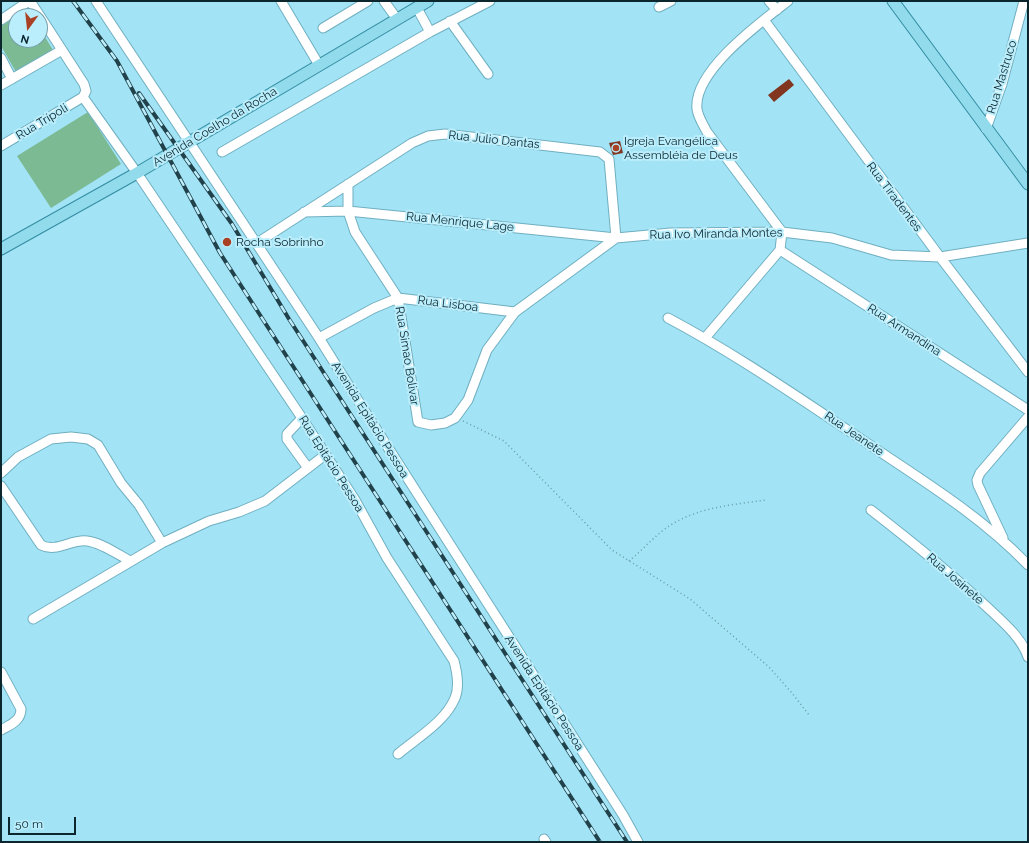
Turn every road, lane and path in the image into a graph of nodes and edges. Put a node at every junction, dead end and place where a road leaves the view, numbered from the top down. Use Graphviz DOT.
graph roads {
  1 [pos="29,1"];
  2 [pos="96,1"];
  3 [pos="281,1"];
  4 [pos="368,1"];
  5 [pos="384,1"];
  6 [pos="428,1"];
  7 [pos="490,1"];
  8 [pos="671,1"];
  9 [pos="769,1"];
  10 [pos="788,1"];
  11 [pos="893,1"];
  12 [pos="1024,1"];
  13 [pos="417,8"];
  14 [pos="659,8"];
  15 [pos="777,10"];
  16 [pos="397,19"];
  17 [pos="1,20"];
  18 [pos="764,20"];
  19 [pos="450,22"];
  20 [pos="48,28"];
  21 [pos="323,28"];
  22 [pos="430,32"];
  23 [pos="62,50"];
  24 [pos="1,58"];
  25 [pos="319,65"];
  26 [pos="488,74"];
  27 [pos="12,79"];
  28 [pos="1,85"];
  29 [pos="83,97"];
  30 [pos="986,129"];
  31 [pos="190,141"];
  32 [pos="1,146"];
  33 [pos="222,152"];
  34 [pos="137,173"];
  35 [pos="348,184"];
  36 [pos="1028,184"];
  37 [pos="348,211"];
  38 [pos="304,212"];
  39 [pos="782,232"];
  40 [pos="616,238"];
  41 [pos="257,243"];
  42 [pos="1028,243"];
  43 [pos="1,249"];
  44 [pos="780,250"];
  45 [pos="940,258"];
  46 [pos="398,298"];
  47 [pos="515,312"];
  48 [pos="668,318"];
  49 [pos="320,338"];
  50 [pos="705,338"];
  51 [pos="1028,372"];
  52 [pos="1028,410"];
  53 [pos="1028,417"];
  54 [pos="302,418"];
  55 [pos="455,418"];
  56 [pos="325,454"];
  57 [pos="308,468"];
  58 [pos="1,473"];
  59 [pos="1,486"];
  60 [pos="766,500"];
  61 [pos="871,510"];
  62 [pos="1005,542"];
  63 [pos="162,543"];
  64 [pos="130,561"];
  65 [pos="629,561"];
  66 [pos="1028,565"];
  67 [pos="33,619"];
  68 [pos="1028,657"];
  69 [pos="1,672"];
  70 [pos="809,715"];
  71 [pos="1,730"];
  72 [pos="398,754"];
  73 [pos="638,842"];
  1 -- 17 [label="street"];
  2 -- 31 [label="street, Avenida Epitácio Pessoa"];
  3 -- 25 [label="street"];
  4 -- 21 [label="street"];
  5 -- 16 [label="street"];
  6 -- 13 [label="main road, Avenida Coelho da Rocha"];
  7 -- 19 [label="street"];
  8 -- 14 [label="street"];
  9 -- 15 [label="street"];
  10 -- 15 [label="street"];
  11 -- 30 [label="main road"];
  12 -- 30 [label="street, Rua Mastruco"];
  13 -- 16 [label="main road, Avenida Coelho da Rocha"];
  13 -- 22 [label="street"];
  15 -- 18 [label="street"];
  16 -- 25 [label="main road, Avenida Coelho da Rocha"];
  18 -- 39 [label="street"];
  18 -- 45 [label="street, Rua Tiradentes"];
  19 -- 22 [label="street"];
  19 -- 26 [label="street"];
  20 -- 23 [label="street"];
  22 -- 33 [label="street"];
  23 -- 27 [label="street"];
  23 -- 29 [label="street"];
  24 -- 27 [label="street"];
  25 -- 31 [label="main road, Avenida Coelho da Rocha"];
  27 -- 28 [label="street"];
  29 -- 32 [label="street, Rua Trípoli"];
  29 -- 34 [label="street, Rua Epitácio Pessoa"];
  30 -- 36 [label="main road"];
  31 -- 34 [label="main road, Avenida Coelho da Rocha"];
  31 -- 41 [label="street, Avenida Epitácio Pessoa"];
  34 -- 43 [label="main road, Avenida Coelho da Rocha"];
  34 -- 54 [label="street, Rua Epitácio Pessoa"];
  35 -- 37 [label="street, Rua Simao Bolivar"];
  35 -- 38 [label="street, Rua Julio Dantas"];
  35 -- 40 [label="street, Rua Julio Dantas"];
  37 -- 38 [label="street, Rua Menrique Lage"];
  37 -- 40 [label="street, Rua Menrique Lage"];
  37 -- 46 [label="street, Rua Simao Bolivar"];
  38 -- 41 [label="street, Rua Julio Dantas"];
  39 -- 40 [label="street, Rua Ivo Miranda Montes"];
  39 -- 44 [label="street"];
  39 -- 45 [label="street, Rua Ivo Miranda Montes"];
  40 -- 47 [label="street"];
  41 -- 49 [label="street, Avenida Epitácio Pessoa"];
  42 -- 45 [label="street, Rua Ivo Miranda Montes"];
  44 -- 50 [label="street"];
  44 -- 52 [label="street, Rua Armandina"];
  45 -- 51 [label="street, Rua Tiradentes"];
  46 -- 47 [label="street, Rua Lisboa"];
  46 -- 49 [label="street, Rua Lisboa"];
  46 -- 55 [label="street, Rua Simao Bolivar"];
  47 -- 55 [label="street"];
  48 -- 50 [label="street, Rua Jeanete"];
  49 -- 73 [label="street, Avenida Epitácio Pessoa"];
  50 -- 62 [label="street, Rua Jeanete"];
  53 -- 62 [label="street"];
  54 -- 56 [label="street, Rua Epitácio Pessoa"];
  54 -- 57 [label="street"];
  55 -- 65 [label="path"];
  56 -- 57 [label="street"];
  56 -- 72 [label="street, Rua Epitácio Pessoa"];
  57 -- 63 [label="street"];
  58 -- 63 [label="street"];
  59 -- 64 [label="street"];
  60 -- 65 [label="path"];
  61 -- 68 [label="street, Rua Josinete"];
  62 -- 66 [label="street, Rua Jeanete"];
  63 -- 64 [label="street"];
  64 -- 67 [label="street"];
  65 -- 70 [label="path"];
  69 -- 71 [label="street"];
}
